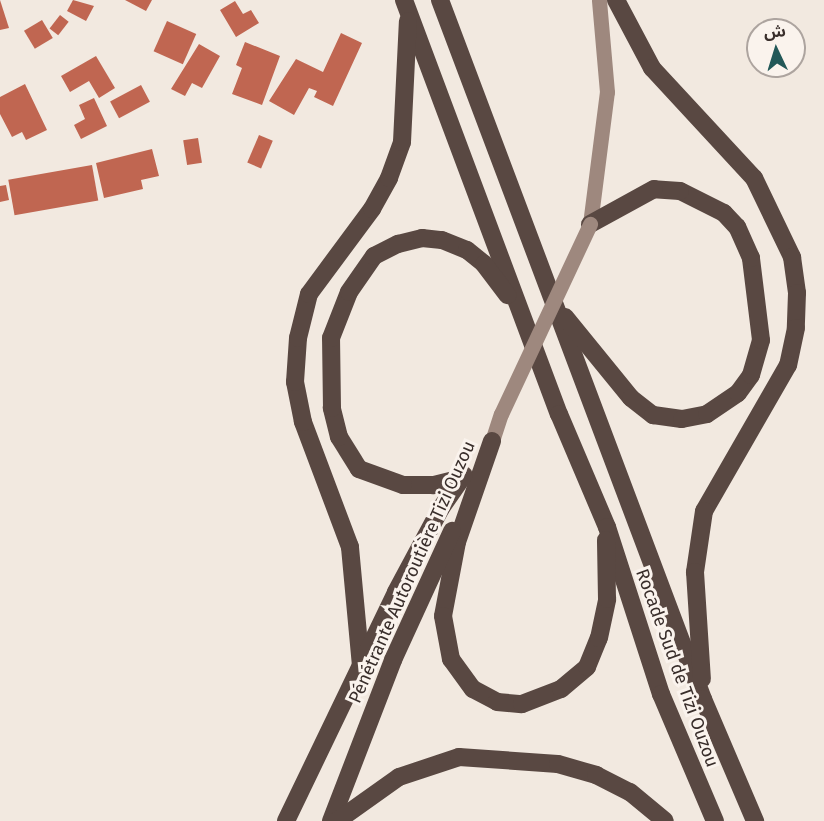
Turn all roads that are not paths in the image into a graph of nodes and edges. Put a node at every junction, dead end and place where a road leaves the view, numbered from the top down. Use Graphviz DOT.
graph roads {
  1 [pos="599,0"];
  2 [pos="616,0"];
  3 [pos="442,2"];
  4 [pos="406,7"];
  5 [pos="590,224"];
  6 [pos="558,309"];
  7 [pos="521,316"];
  8 [pos="492,441"];
  9 [pos="462,478"];
  10 [pos="608,527"];
  11 [pos="361,666"];
  12 [pos="703,699"];
  13 [pos="286,821"];
  14 [pos="331,821"];
  15 [pos="338,821"];
  16 [pos="665,821"];
  17 [pos="715,821"];
  18 [pos="755,821"];
  1 -- 5 [label="main road"];
  2 -- 12 [label="highway"];
  3 -- 6 [label="highway"];
  4 -- 7 [label="highway"];
  4 -- 11 [label="highway"];
  5 -- 6 [label="highway"];
  5 -- 8 [label="main road, bridge"];
  6 -- 12 [label="highway"];
  7 -- 9 [label="highway"];
  7 -- 10 [label="highway, Rocade Sud de Tizi Ouzou"];
  8 -- 9 [label="highway, Pénétrante Autoroutière Tizi Ouzou"];
  8 -- 10 [label="highway"];
  8 -- 14 [label="highway, Pénétrante Autoroutière Tizi Ouzou"];
  9 -- 11 [label="highway, Pénétrante Autoroutière Tizi Ouzou"];
  10 -- 17 [label="highway, Rocade Sud de Tizi Ouzou"];
  11 -- 13 [label="highway, Pénétrante Autoroutière Tizi Ouzou"];
  12 -- 18 [label="highway"];
  15 -- 16 [label="highway"];
}
